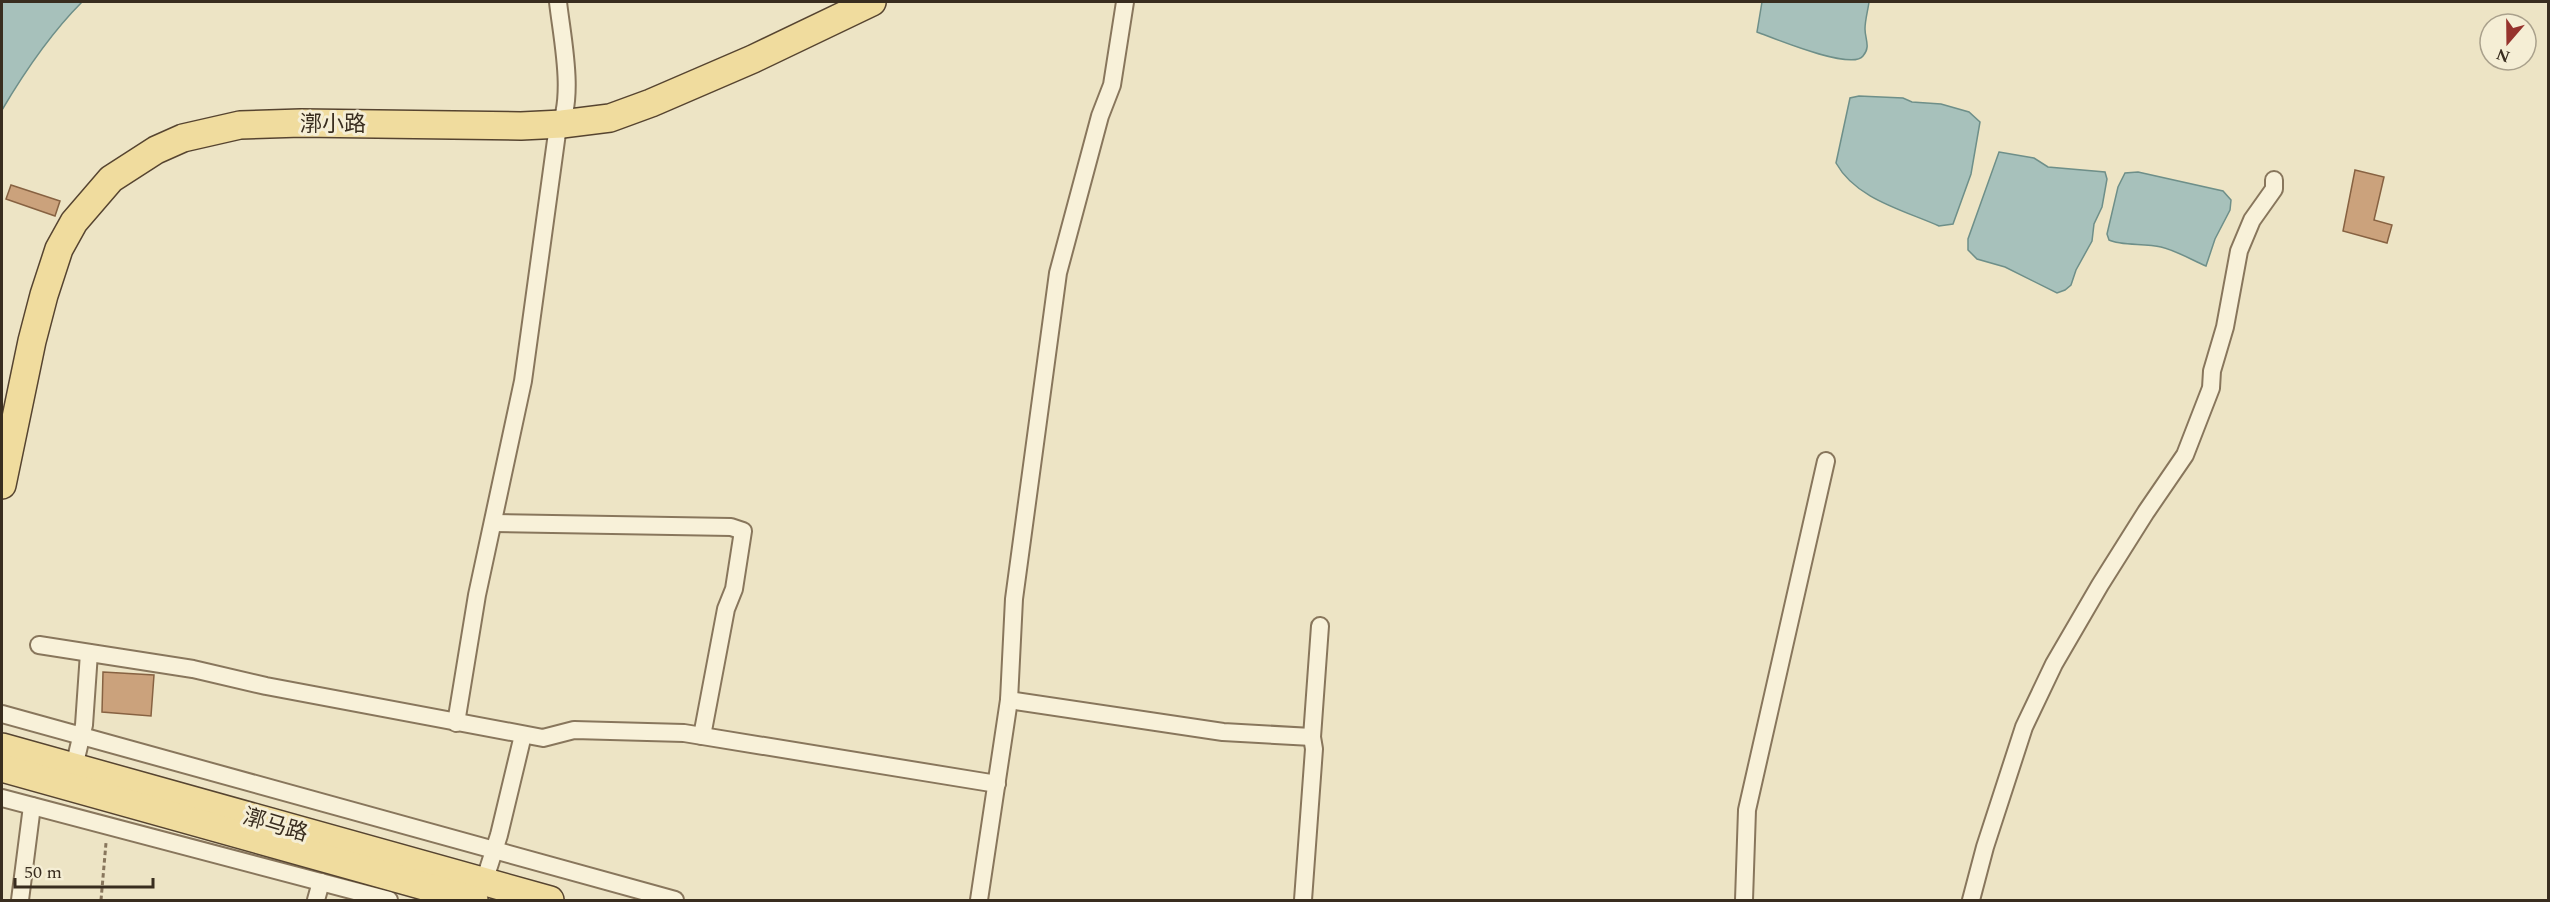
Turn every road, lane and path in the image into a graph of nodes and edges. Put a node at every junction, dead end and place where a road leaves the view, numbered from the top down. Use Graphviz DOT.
graph roads {
  1 [pos="558,2"];
  2 [pos="872,2"];
  3 [pos="1125,2"];
  4 [pos="562,124"];
  5 [pos="2274,180"];
  6 [pos="1826,461"];
  7 [pos="2,485"];
  8 [pos="493,523"];
  9 [pos="1320,626"];
  10 [pos="39,645"];
  11 [pos="89,653"];
  12 [pos="1009,700"];
  13 [pos="2,714"];
  14 [pos="456,723"];
  15 [pos="523,735"];
  16 [pos="81,736"];
  17 [pos="702,736"];
  18 [pos="1311,738"];
  19 [pos="2,747"];
  20 [pos="74,767"];
  21 [pos="2,768"];
  22 [pos="997,784"];
  23 [pos="2,798"];
  24 [pos="32,806"];
  25 [pos="111,827"];
  26 [pos="494,851"];
  27 [pos="321,882"];
  28 [pos="479,891"];
  29 [pos="20,900"];
  30 [pos="101,900"];
  31 [pos="316,900"];
  32 [pos="389,900"];
  33 [pos="550,900"];
  34 [pos="675,900"];
  35 [pos="980,900"];
  36 [pos="1303,900"];
  37 [pos="1744,900"];
  38 [pos="1971,900"];
  1 -- 4 [label="street"];
  2 -- 4 [label="main road, 漷小路"];
  3 -- 12 [label="street"];
  4 -- 7 [label="main road, 漷小路"];
  4 -- 8 [label="street"];
  5 -- 38 [label="street"];
  6 -- 37 [label="street"];
  8 -- 14 [label="street"];
  8 -- 17 [label="street"];
  9 -- 18 [label="street"];
  10 -- 11 [label="street"];
  11 -- 14 [label="street"];
  11 -- 16 [label="street"];
  12 -- 18 [label="street"];
  12 -- 22 [label="street"];
  13 -- 16 [label="street"];
  14 -- 15 [label="street"];
  15 -- 17 [label="street"];
  15 -- 26 [label="street"];
  16 -- 20 [label="street"];
  16 -- 26 [label="street"];
  17 -- 22 [label="street"];
  18 -- 36 [label="street"];
  19 -- 20 [label="main road, 漷马路"];
  20 -- 28 [label="main road, 漷马路"];
  21 -- 28 [label="main road, 漷马路"];
  22 -- 35 [label="street"];
  23 -- 24 [label="street"];
  24 -- 25 [label="street"];
  24 -- 29 [label="street"];
  25 -- 27 [label="street"];
  25 -- 30 [label="path"];
  26 -- 28 [label="street"];
  26 -- 34 [label="street"];
  27 -- 31 [label="street"];
  27 -- 32 [label="street"];
  28 -- 33 [label="main road, 漷马路"];
}
